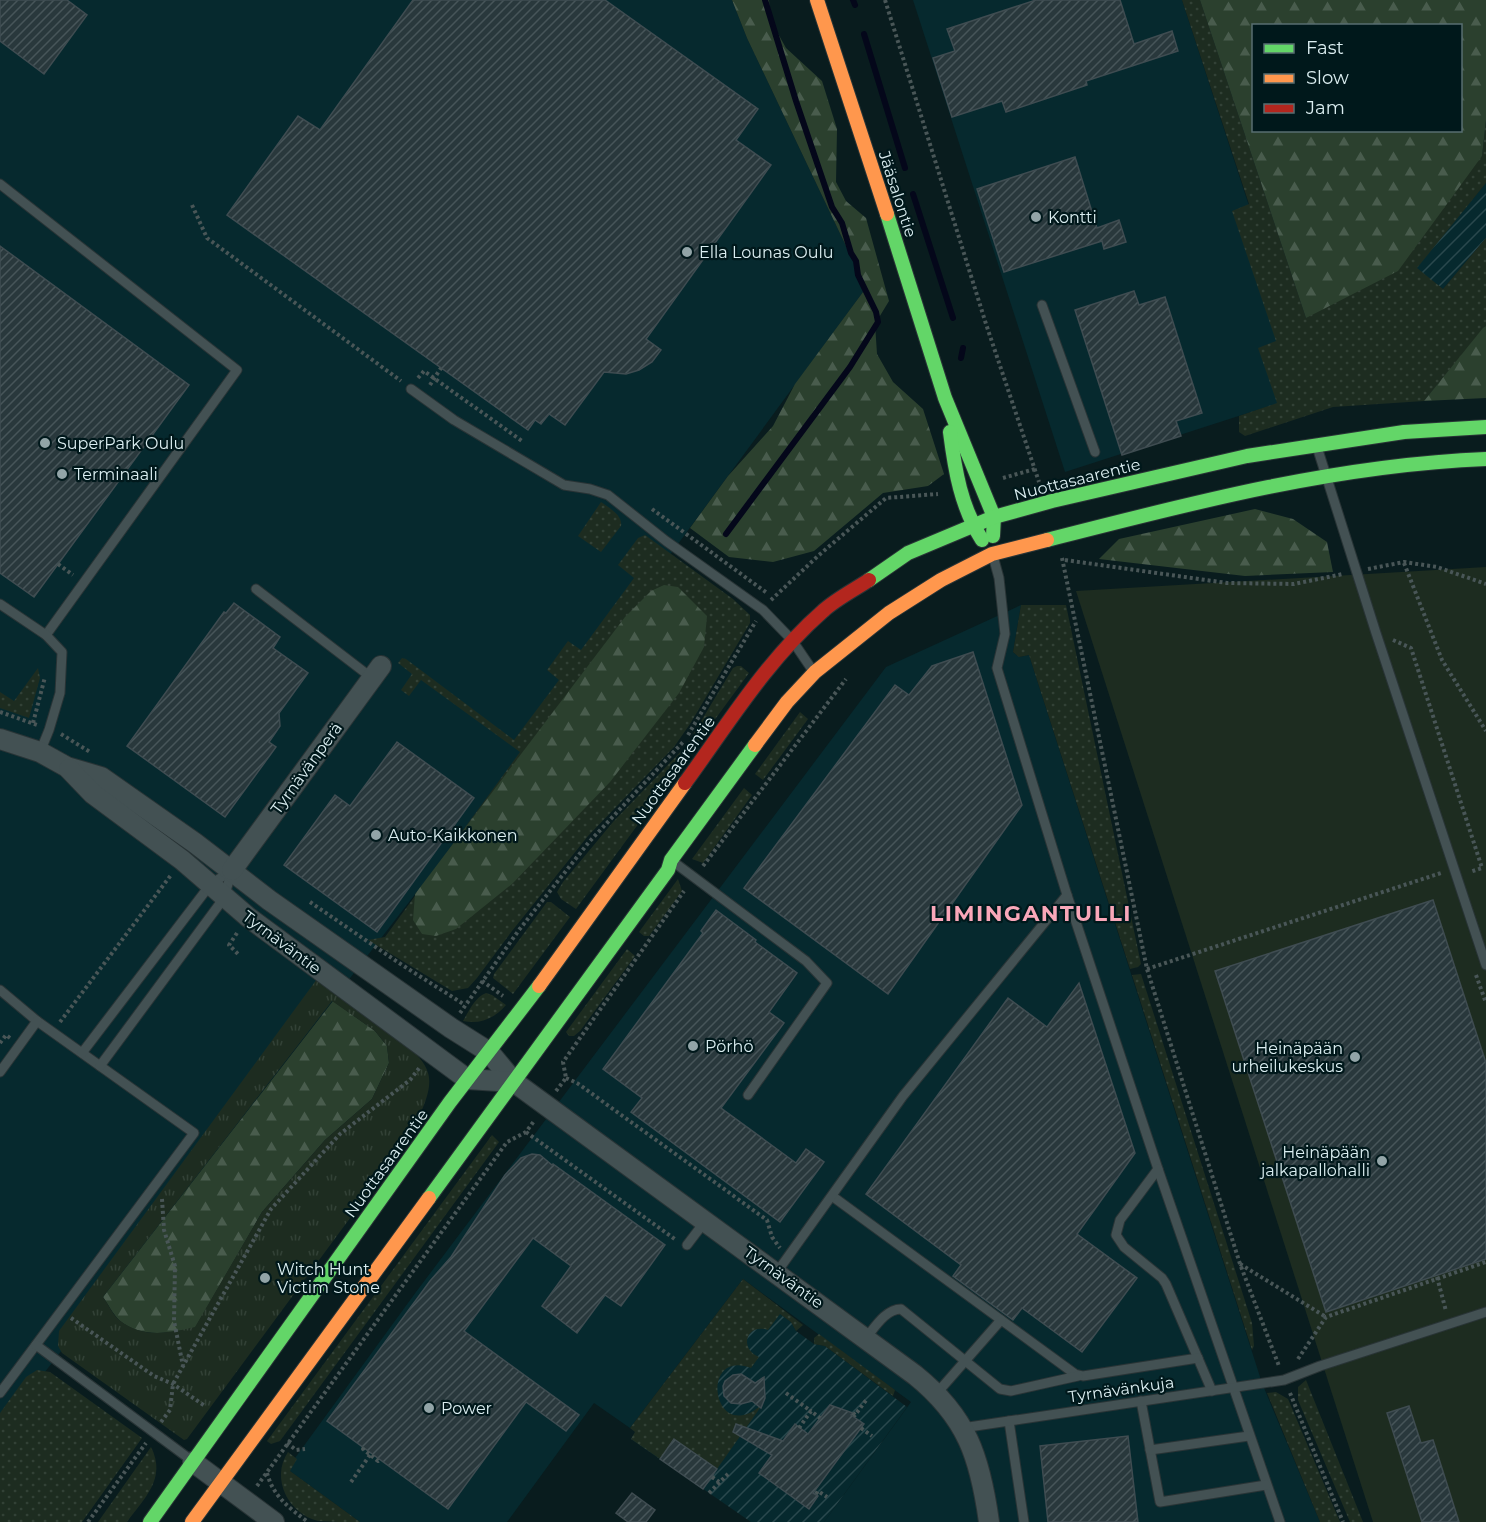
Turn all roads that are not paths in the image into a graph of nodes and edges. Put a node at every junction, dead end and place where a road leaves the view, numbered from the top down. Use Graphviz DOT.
graph roads {
  1 [pos="817,0"];
  2 [pos="0,184"];
  3 [pos="1042,305"];
  4 [pos="411,389"];
  5 [pos="945,398"];
  6 [pos="1486,427"];
  7 [pos="1317,444"];
  8 [pos="1095,452"];
  9 [pos="1486,459"];
  10 [pos="1327,475"];
  11 [pos="994,517"];
  12 [pos="971,526"];
  13 [pos="992,554"];
  14 [pos="256,589"];
  15 [pos="0,604"];
  16 [pos="46,635"];
  17 [pos="792,640"];
  18 [pos="377,672"];
  19 [pos="815,672"];
  20 [pos="0,739"];
  21 [pos="40,752"];
  22 [pos="67,767"];
  23 [pos="671,860"];
  24 [pos="232,870"];
  25 [pos="217,891"];
  26 [pos="1068,895"];
  27 [pos="1486,965"];
  28 [pos="0,990"];
  29 [pos="38,1021"];
  30 [pos="489,1052"];
  31 [pos="82,1053"];
  32 [pos="100,1066"];
  33 [pos="0,1072"];
  34 [pos="467,1079"];
  35 [pos="514,1082"];
  36 [pos="748,1095"];
  37 [pos="1158,1169"];
  38 [pos="832,1196"];
  39 [pos="706,1220"];
  40 [pos="687,1245"];
  41 [pos="777,1272"];
  42 [pos="1486,1312"];
  43 [pos="1001,1320"];
  44 [pos="866,1338"];
  45 [pos="36,1345"];
  46 [pos="1198,1358"];
  47 [pos="966,1360"];
  48 [pos="1078,1376"];
  49 [pos="1233,1388"];
  50 [pos="1212,1391"];
  51 [pos="0,1393"];
  52 [pos="937,1393"];
  53 [pos="1141,1401"];
  54 [pos="1009,1421"];
  55 [pos="962,1428"];
  56 [pos="1249,1436"];
  57 [pos="1150,1450"];
  58 [pos="193,1462"];
  59 [pos="221,1483"];
  60 [pos="1266,1485"];
  61 [pos="150,1522"];
  62 [pos="192,1522"];
  63 [pos="274,1522"];
  64 [pos="989,1522"];
  65 [pos="1024,1522"];
  66 [pos="1280,1522"];
  1 -- 5 [label="main road, Jääsalontie"];
  2 -- 16 [label="lane"];
  3 -- 8 [label="lane"];
  4 -- 17 [label="lane"];
  5 -- 11 [label="main road, Jääsalontie"];
  5 -- 12 [label="main road, Jääsalontie"];
  6 -- 7 [label="main road, Nuottasaarentie"];
  7 -- 10 [label="lane"];
  7 -- 11 [label="main road, Nuottasaarentie"];
  9 -- 10 [label="main road"];
  10 -- 13 [label="main road"];
  10 -- 27 [label="lane"];
  11 -- 12 [label="main road, Nuottasaarentie"];
  11 -- 13 [label="main road, Jääsalontie"];
  12 -- 13 [label="main road, Jääsalontie"];
  12 -- 17 [label="main road, Nuottasaarentie"];
  13 -- 19 [label="main road"];
  13 -- 26 [label="lane"];
  14 -- 18 [label="lane"];
  15 -- 16 [label="lane"];
  16 -- 21 [label="lane"];
  17 -- 19 [label="lane"];
  17 -- 30 [label="main road, Nuottasaarentie"];
  18 -- 24 [label="street, Tyrnävänperä"];
  19 -- 23 [label="main road"];
  20 -- 21 [label="street, Tyrnäväntie"];
  21 -- 22 [label="street, Tyrnäväntie"];
  22 -- 24 [label="street, Tyrnäväntie"];
  22 -- 25 [label="street, Tyrnäväntie"];
  23 -- 35 [label="main road"];
  23 -- 36 [label="lane"];
  24 -- 25 [label="lane"];
  24 -- 25 [label="lane"];
  24 -- 30 [label="street, Tyrnäväntie"];
  25 -- 31 [label="lane"];
  25 -- 32 [label="lane"];
  25 -- 34 [label="street, Tyrnäväntie"];
  26 -- 37 [label="lane"];
  26 -- 38 [label="lane"];
  28 -- 29 [label="lane"];
  29 -- 31 [label="lane"];
  29 -- 33 [label="lane"];
  30 -- 34 [label="main road, Nuottasaarentie"];
  30 -- 35 [label="street, Tyrnäväntie"];
  31 -- 32 [label="lane"];
  32 -- 45 [label="lane"];
  34 -- 35 [label="street"];
  34 -- 58 [label="main road, Nuottasaarentie"];
  35 -- 39 [label="street, Tyrnäväntie"];
  35 -- 59 [label="main road"];
  37 -- 46 [label="lane"];
  37 -- 49 [label="lane"];
  38 -- 41 [label="lane"];
  38 -- 43 [label="lane"];
  39 -- 40 [label="lane"];
  39 -- 41 [label="street, Tyrnäväntie"];
  41 -- 44 [label="street, Tyrnäväntie"];
  42 -- 49 [label="lane, Tyrnävänkuja"];
  43 -- 47 [label="lane"];
  43 -- 48 [label="lane"];
  44 -- 47 [label="lane"];
  44 -- 52 [label="street, Tyrnäväntie"];
  45 -- 51 [label="lane"];
  45 -- 58 [label="lane"];
  46 -- 48 [label="lane"];
  46 -- 50 [label="lane"];
  47 -- 48 [label="lane"];
  47 -- 52 [label="lane"];
  49 -- 50 [label="lane, Tyrnävänkuja"];
  49 -- 56 [label="lane"];
  50 -- 53 [label="lane, Tyrnävänkuja"];
  52 -- 55 [label="street, Tyrnäväntie"];
  53 -- 54 [label="lane, Tyrnävänkuja"];
  53 -- 57 [label="lane"];
  54 -- 55 [label="lane, Tyrnävänkuja"];
  54 -- 65 [label="lane"];
  55 -- 64 [label="street, Tyrnäväntie"];
  56 -- 57 [label="lane"];
  56 -- 60 [label="lane"];
  57 -- 60 [label="lane"];
  58 -- 59 [label="street"];
  58 -- 61 [label="main road, Nuottasaarentie"];
  59 -- 62 [label="main road"];
  59 -- 63 [label="street"];
  60 -- 66 [label="lane"];
}
